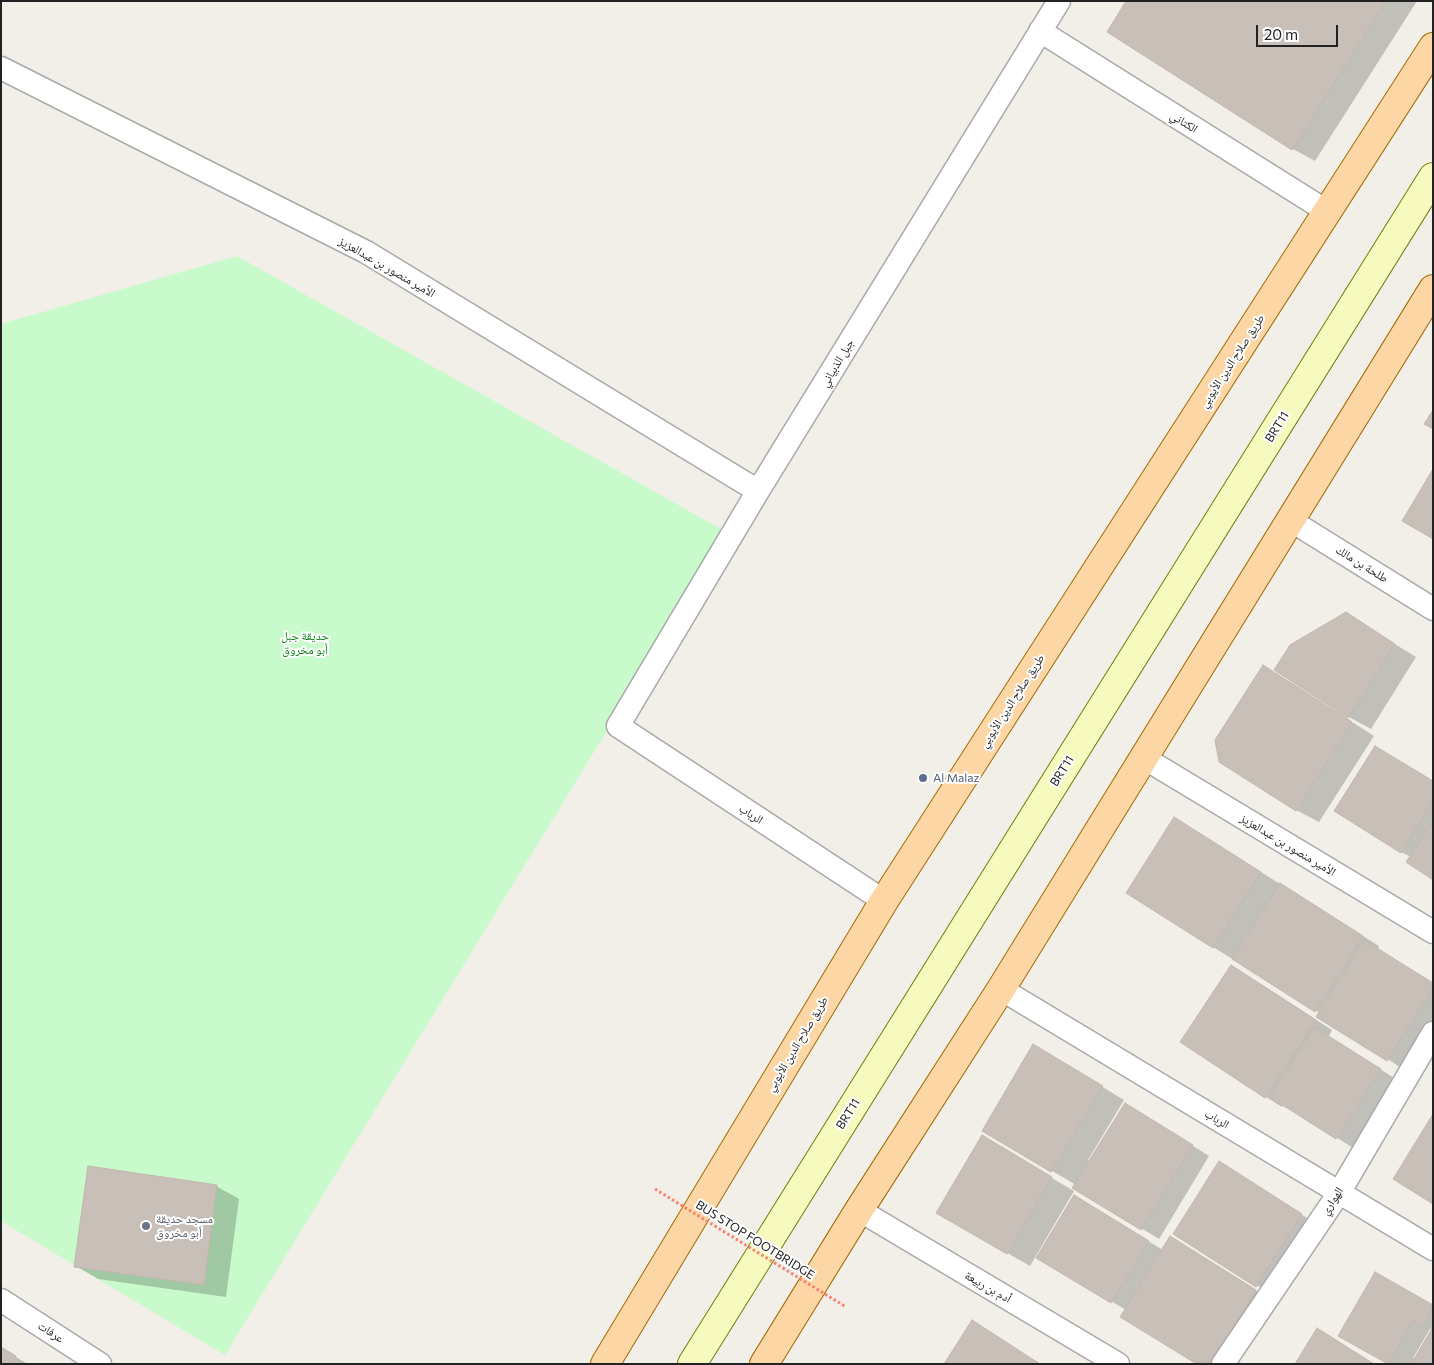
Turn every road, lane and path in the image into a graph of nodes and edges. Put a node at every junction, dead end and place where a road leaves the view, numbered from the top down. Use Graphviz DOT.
graph roads {
  1 [pos="1059,1"];
  2 [pos="1040,31"];
  3 [pos="1433,47"];
  4 [pos="1,68"];
  5 [pos="1433,178"];
  6 [pos="1328,212"];
  7 [pos="1433,289"];
  8 [pos="758,491"];
  9 [pos="1290,520"];
  10 [pos="1433,609"];
  11 [pos="618,726"];
  12 [pos="1144,758"];
  13 [pos="884,901"];
  14 [pos="1433,932"];
  15 [pos="1001,989"];
  16 [pos="1433,1033"];
  17 [pos="655,1189"];
  18 [pos="1338,1193"];
  19 [pos="859,1210"];
  20 [pos="1433,1249"];
  21 [pos="1,1300"];
  22 [pos="846,1307"];
  23 [pos="100,1364"];
  24 [pos="605,1364"];
  25 [pos="692,1364"];
  26 [pos="764,1364"];
  27 [pos="1118,1364"];
  28 [pos="1224,1364"];
  1 -- 2 [label="street, جبل الذبياني"];
  2 -- 6 [label="street, الكتاني"];
  2 -- 8 [label="street, جبل الذبياني"];
  3 -- 6 [label="main road, طريق صلاح الدين الأيوبي"];
  4 -- 8 [label="street, الأمير منصور بن عبدالعزيز"];
  5 -- 25 [label="main road, BRT11"];
  6 -- 13 [label="main road, طريق صلاح الدين الأيوبي"];
  7 -- 9 [label="main road"];
  8 -- 11 [label="street, جبل الذبياني"];
  9 -- 10 [label="street, طلحة بن مالك"];
  9 -- 12 [label="main road"];
  11 -- 13 [label="street, الرباب"];
  12 -- 14 [label="street, الأمير منصور بن عبدالعزيز"];
  12 -- 15 [label="main road"];
  13 -- 24 [label="main road, طريق صلاح الدين الأيوبي"];
  15 -- 18 [label="street, الرباب"];
  15 -- 19 [label="main road"];
  16 -- 18 [label="street, الهواري"];
  17 -- 22 [label="path, BUS STOP FOOTBRIDGE, bridge"];
  18 -- 20 [label="street, الرباب"];
  18 -- 28 [label="street, الهواري"];
  19 -- 26 [label="main road"];
  19 -- 27 [label="street, أدم بن ربيعة"];
  21 -- 23 [label="street, عرفات"];
}
